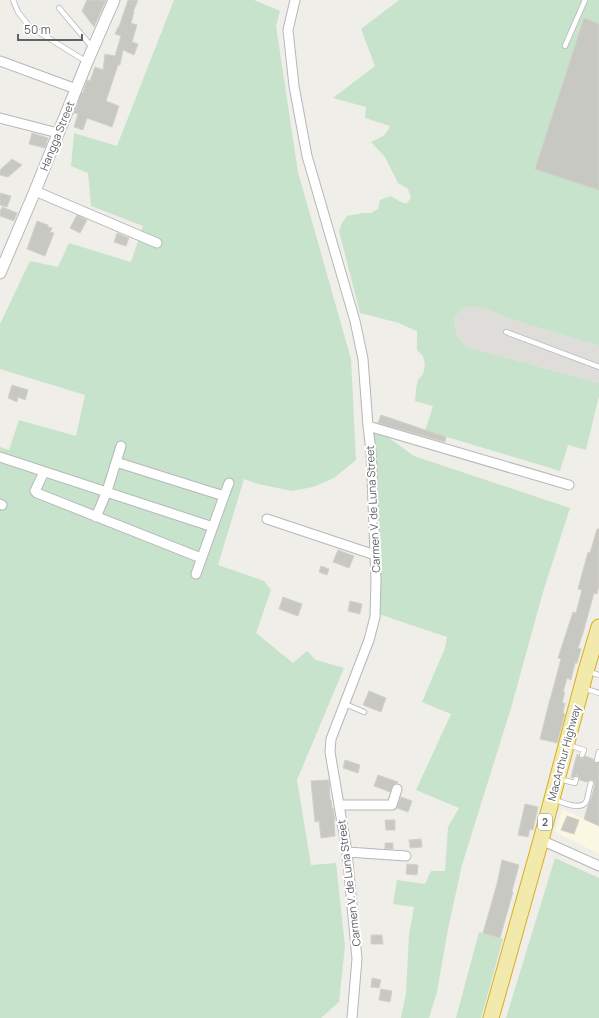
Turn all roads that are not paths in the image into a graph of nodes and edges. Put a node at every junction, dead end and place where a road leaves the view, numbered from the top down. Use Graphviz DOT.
graph roads {
  1 [pos="13,0"];
  2 [pos="114,0"];
  3 [pos="294,0"];
  4 [pos="585,0"];
  5 [pos="59,8"];
  6 [pos="565,46"];
  7 [pos="94,48"];
  8 [pos="0,61"];
  9 [pos="87,62"];
  10 [pos="76,89"];
  11 [pos="0,118"];
  12 [pos="58,134"];
  13 [pos="35,191"];
  14 [pos="157,243"];
  15 [pos="0,273"];
  16 [pos="506,332"];
  17 [pos="599,367"];
  18 [pos="368,426"];
  19 [pos="121,446"];
  20 [pos="0,457"];
  21 [pos="116,462"];
  22 [pos="44,472"];
  23 [pos="229,482"];
  24 [pos="569,485"];
  25 [pos="106,491"];
  26 [pos="224,496"];
  27 [pos="96,517"];
  28 [pos="267,519"];
  29 [pos="213,527"];
  30 [pos="374,555"];
  31 [pos="201,558"];
  32 [pos="196,574"];
  33 [pos="599,627"];
  34 [pos="592,673"];
  35 [pos="582,688"];
  36 [pos="599,693"];
  37 [pos="345,704"];
  38 [pos="364,712"];
  39 [pos="566,745"];
  40 [pos="599,752"];
  41 [pos="582,756"];
  42 [pos="597,760"];
  43 [pos="558,778"];
  44 [pos="576,779"];
  45 [pos="591,783"];
  46 [pos="397,789"];
  47 [pos="552,799"];
  48 [pos="339,805"];
  49 [pos="541,840"];
  50 [pos="347,852"];
  51 [pos="406,856"];
  52 [pos="599,866"];
  53 [pos="352,1018"];
  54 [pos="491,1018"];
  1 -- 9 [label="lane"];
  2 -- 7 [label="street, Hangga Street"];
  3 -- 18 [label="street, Carmen V. de Luna Street"];
  4 -- 6 [label="lane"];
  5 -- 7 [label="lane"];
  7 -- 9 [label="street, Hangga Street"];
  8 -- 10 [label="street"];
  9 -- 10 [label="street, Hangga Street"];
  10 -- 12 [label="street, Hangga Street"];
  11 -- 12 [label="street"];
  12 -- 13 [label="street, Hangga Street"];
  13 -- 14 [label="street"];
  13 -- 15 [label="street, Hangga Street"];
  16 -- 17 [label="lane"];
  18 -- 24 [label="street"];
  18 -- 30 [label="street, Carmen V. de Luna Street"];
  19 -- 21 [label="street"];
  20 -- 22 [label="street"];
  21 -- 25 [label="street"];
  21 -- 26 [label="street"];
  22 -- 25 [label="street"];
  22 -- 27 [label="street"];
  23 -- 26 [label="street"];
  25 -- 27 [label="street"];
  25 -- 29 [label="street"];
  26 -- 29 [label="street"];
  27 -- 31 [label="street"];
  28 -- 30 [label="street"];
  29 -- 31 [label="street"];
  30 -- 37 [label="street, Carmen V. de Luna Street"];
  31 -- 32 [label="street"];
  33 -- 34 [label="highway, MacArthur Highway / 2"];
  34 -- 35 [label="highway, MacArthur Highway / 2"];
  35 -- 36 [label="lane"];
  35 -- 39 [label="highway, MacArthur Highway / 2"];
  37 -- 38 [label="lane"];
  37 -- 48 [label="street, Carmen V. de Luna Street"];
  39 -- 41 [label="lane"];
  39 -- 43 [label="highway, MacArthur Highway / 2"];
  40 -- 42 [label="lane"];
  43 -- 44 [label="lane"];
  43 -- 47 [label="highway, MacArthur Highway / 2"];
  45 -- 47 [label="lane"];
  46 -- 48 [label="street"];
  47 -- 49 [label="highway, MacArthur Highway / 2"];
  48 -- 50 [label="street, Carmen V. de Luna Street"];
  49 -- 52 [label="street"];
  49 -- 54 [label="highway, MacArthur Highway / 2"];
  50 -- 51 [label="street"];
  50 -- 53 [label="street, Carmen V. de Luna Street"];
}
